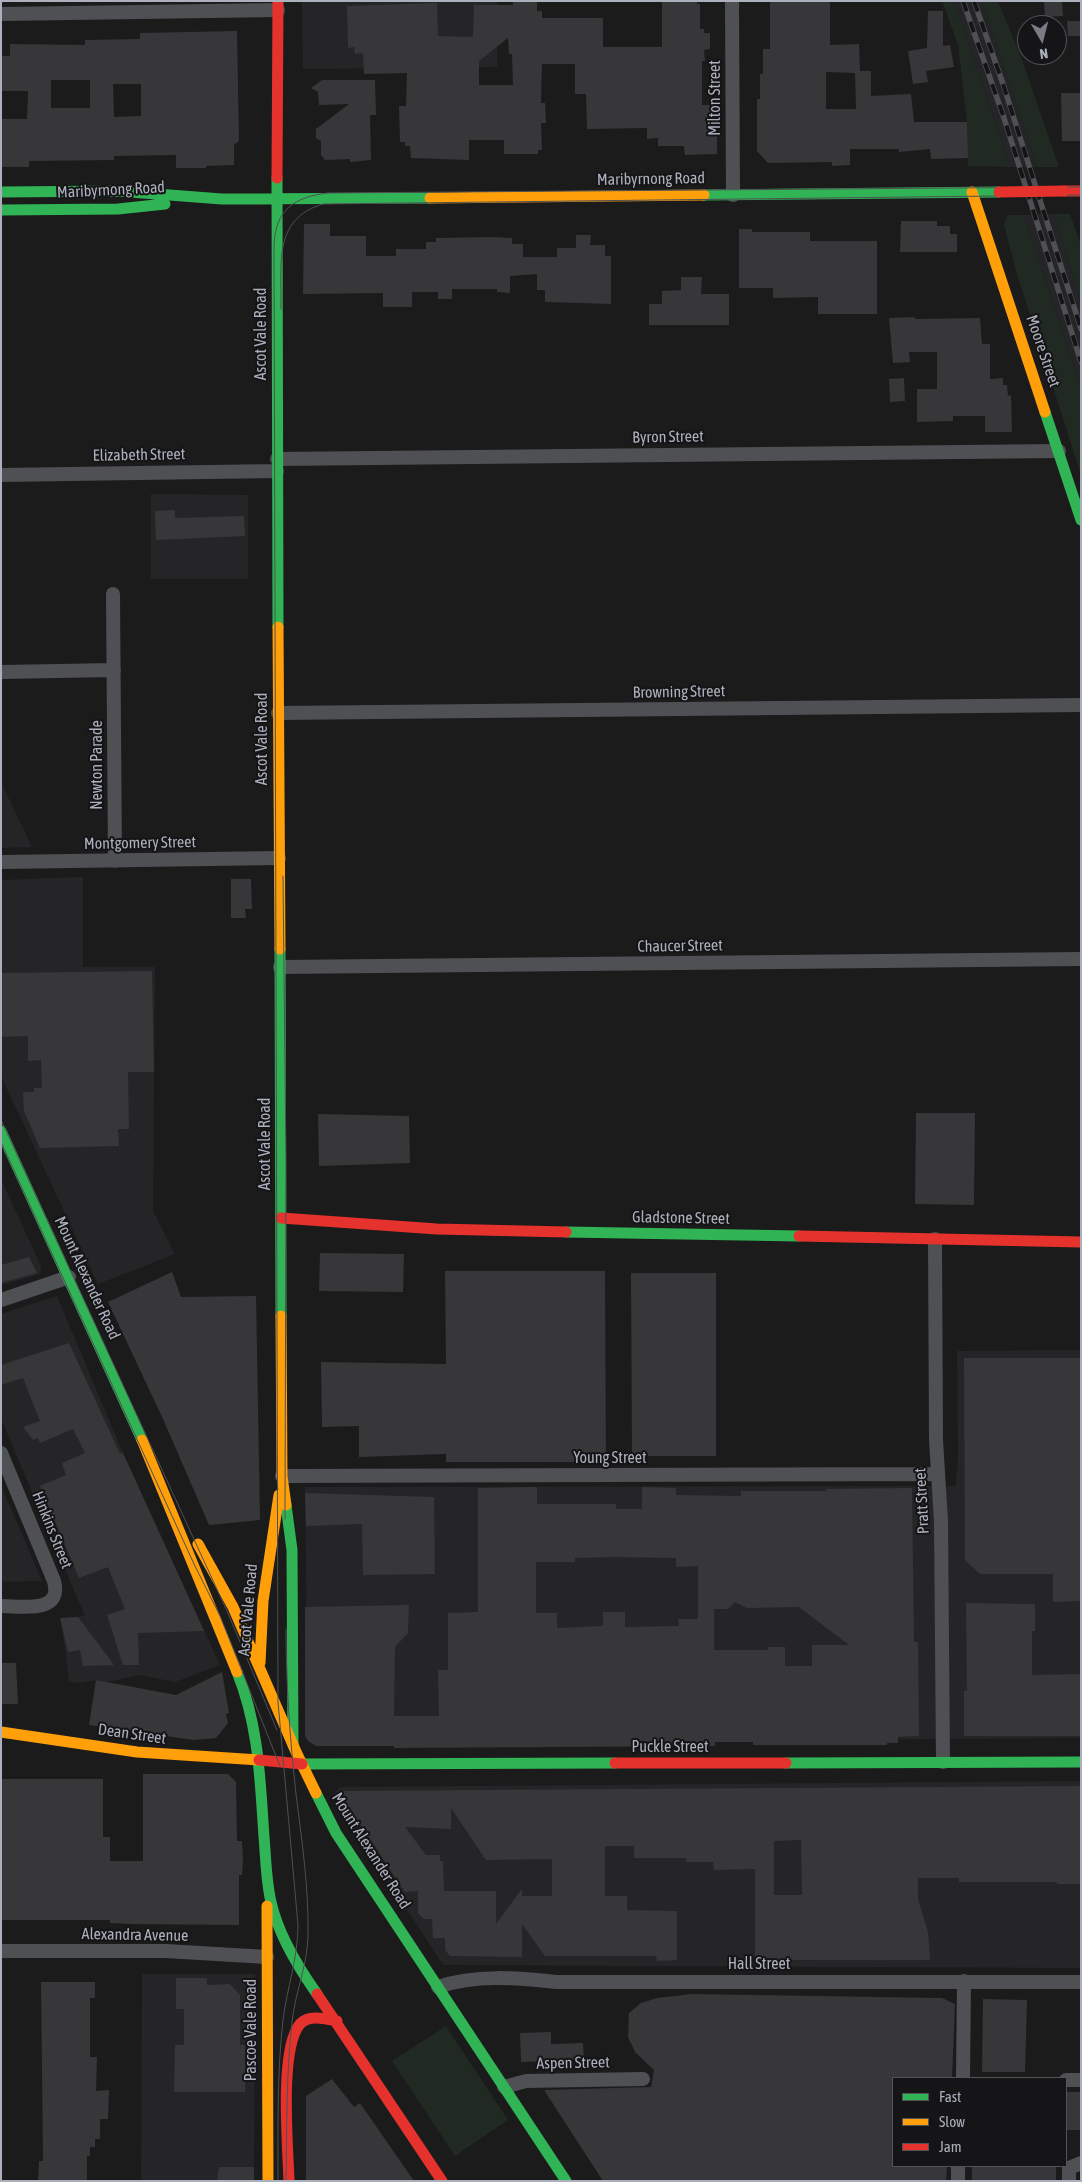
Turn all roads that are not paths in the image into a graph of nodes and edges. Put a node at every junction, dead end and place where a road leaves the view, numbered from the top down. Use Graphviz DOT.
graph roads {
  1 [pos="732,1"];
  2 [pos="278,6"];
  3 [pos="1,14"];
  4 [pos="1081,191"];
  5 [pos="1,192"];
  6 [pos="972,192"];
  7 [pos="734,194"];
  8 [pos="222,199"];
  9 [pos="276,199"];
  10 [pos="1,210"];
  11 [pos="1059,451"];
  12 [pos="277,465"];
  13 [pos="1,475"];
  14 [pos="1081,520"];
  15 [pos="113,594"];
  16 [pos="114,670"];
  17 [pos="1,672"];
  18 [pos="1081,705"];
  19 [pos="278,713"];
  20 [pos="279,858"];
  21 [pos="115,861"];
  22 [pos="1,862"];
  23 [pos="1081,959"];
  24 [pos="280,967"];
  25 [pos="1,1131"];
  26 [pos="281,1218"];
  27 [pos="935,1239"];
  28 [pos="1081,1242"];
  29 [pos="69,1277"];
  30 [pos="1,1300"];
  31 [pos="142,1439"];
  32 [pos="1,1453"];
  33 [pos="937,1474"];
  34 [pos="282,1476"];
  35 [pos="1,1606"];
  36 [pos="259,1667"];
  37 [pos="1,1732"];
  38 [pos="293,1745"];
  39 [pos="258,1754"];
  40 [pos="943,1762"];
  41 [pos="1081,1762"];
  42 [pos="302,1764"];
  43 [pos="267,1879"];
  44 [pos="1,1951"];
  45 [pos="267,1956"];
  46 [pos="303,1972"];
  47 [pos="964,1982"];
  48 [pos="1081,1982"];
  49 [pos="438,1987"];
  50 [pos="337,2022"];
  51 [pos="963,2077"];
  52 [pos="643,2080"];
  53 [pos="504,2087"];
  54 [pos="1081,2164"];
  55 [pos="958,2167"];
  56 [pos="268,2181"];
  57 [pos="289,2181"];
  58 [pos="442,2181"];
  59 [pos="566,2181"];
  60 [pos="958,2181"];
  61 [pos="1069,2181"];
  1 -- 7 [label="street, Milton Street"];
  2 -- 3 [label="street"];
  2 -- 9 [label="main road, Ascot Vale Road"];
  4 -- 6 [label="main road, Maribyrnong Road, bridge"];
  5 -- 8 [label="main road, Maribyrnong Road"];
  6 -- 7 [label="main road, Maribyrnong Road"];
  6 -- 11 [label="main road, Moore Street"];
  7 -- 9 [label="main road, Maribyrnong Road"];
  8 -- 9 [label="main road, Maribyrnong Road"];
  8 -- 10 [label="main road, Maribyrnong Road"];
  9 -- 12 [label="main road, Ascot Vale Road"];
  11 -- 12 [label="street, Byron Street"];
  11 -- 14 [label="main road, Moore Street"];
  12 -- 13 [label="street, Elizabeth Street"];
  12 -- 19 [label="main road, Ascot Vale Road"];
  15 -- 16 [label="street, Newton Parade"];
  16 -- 17 [label="street"];
  16 -- 21 [label="street, Newton Parade"];
  18 -- 19 [label="street, Browning Street"];
  19 -- 20 [label="main road, Ascot Vale Road"];
  20 -- 21 [label="street, Montgomery Street"];
  20 -- 24 [label="main road, Ascot Vale Road"];
  21 -- 22 [label="street, Montgomery Street"];
  23 -- 24 [label="street, Chaucer Street"];
  24 -- 26 [label="main road, Ascot Vale Road"];
  25 -- 29 [label="main road, Mount Alexander Road"];
  26 -- 27 [label="main road, Gladstone Street"];
  26 -- 34 [label="main road, Ascot Vale Road"];
  27 -- 28 [label="main road, Gladstone Street"];
  27 -- 33 [label="street, Pratt Street"];
  29 -- 30 [label="street"];
  29 -- 31 [label="main road, Mount Alexander Road"];
  31 -- 36 [label="main road, Mount Alexander Road"];
  31 -- 39 [label="main road, Mount Alexander Road"];
  32 -- 35 [label="street, Hinkins Street"];
  33 -- 34 [label="street, Young Street"];
  33 -- 40 [label="street, Pratt Street"];
  34 -- 36 [label="main road, Ascot Vale Road"];
  34 -- 38 [label="main road, Ascot Vale Road"];
  36 -- 38 [label="main road, Mount Alexander Road"];
  36 -- 39 [label="main road, Ascot Vale Road"];
  37 -- 39 [label="main road, Dean Street"];
  38 -- 42 [label="main road, Mount Alexander Road"];
  39 -- 42 [label="main road, Puckle Street"];
  39 -- 43 [label="main road, Mount Alexander Road"];
  40 -- 41 [label="main road, Puckle Street"];
  40 -- 42 [label="main road, Puckle Street"];
  42 -- 49 [label="main road, Mount Alexander Road"];
  43 -- 45 [label="main road, Pascoe Vale Road"];
  43 -- 46 [label="main road, Mount Alexander Road"];
  44 -- 45 [label="street, Alexandra Avenue"];
  45 -- 46 [label="main road, Mount Alexander Road"];
  45 -- 56 [label="main road, Pascoe Vale Road"];
  46 -- 50 [label="main road, Mount Alexander Road"];
  47 -- 48 [label="street, Hall Street"];
  47 -- 49 [label="street, Hall Street"];
  47 -- 51 [label="street"];
  49 -- 53 [label="main road, Mount Alexander Road"];
  50 -- 57 [label="main road"];
  50 -- 58 [label="main road, Mount Alexander Road"];
  52 -- 53 [label="street, Aspen Street"];
  53 -- 59 [label="main road, Mount Alexander Road"];
  54 -- 61 [label="street"];
  55 -- 60 [label="street"];
}
